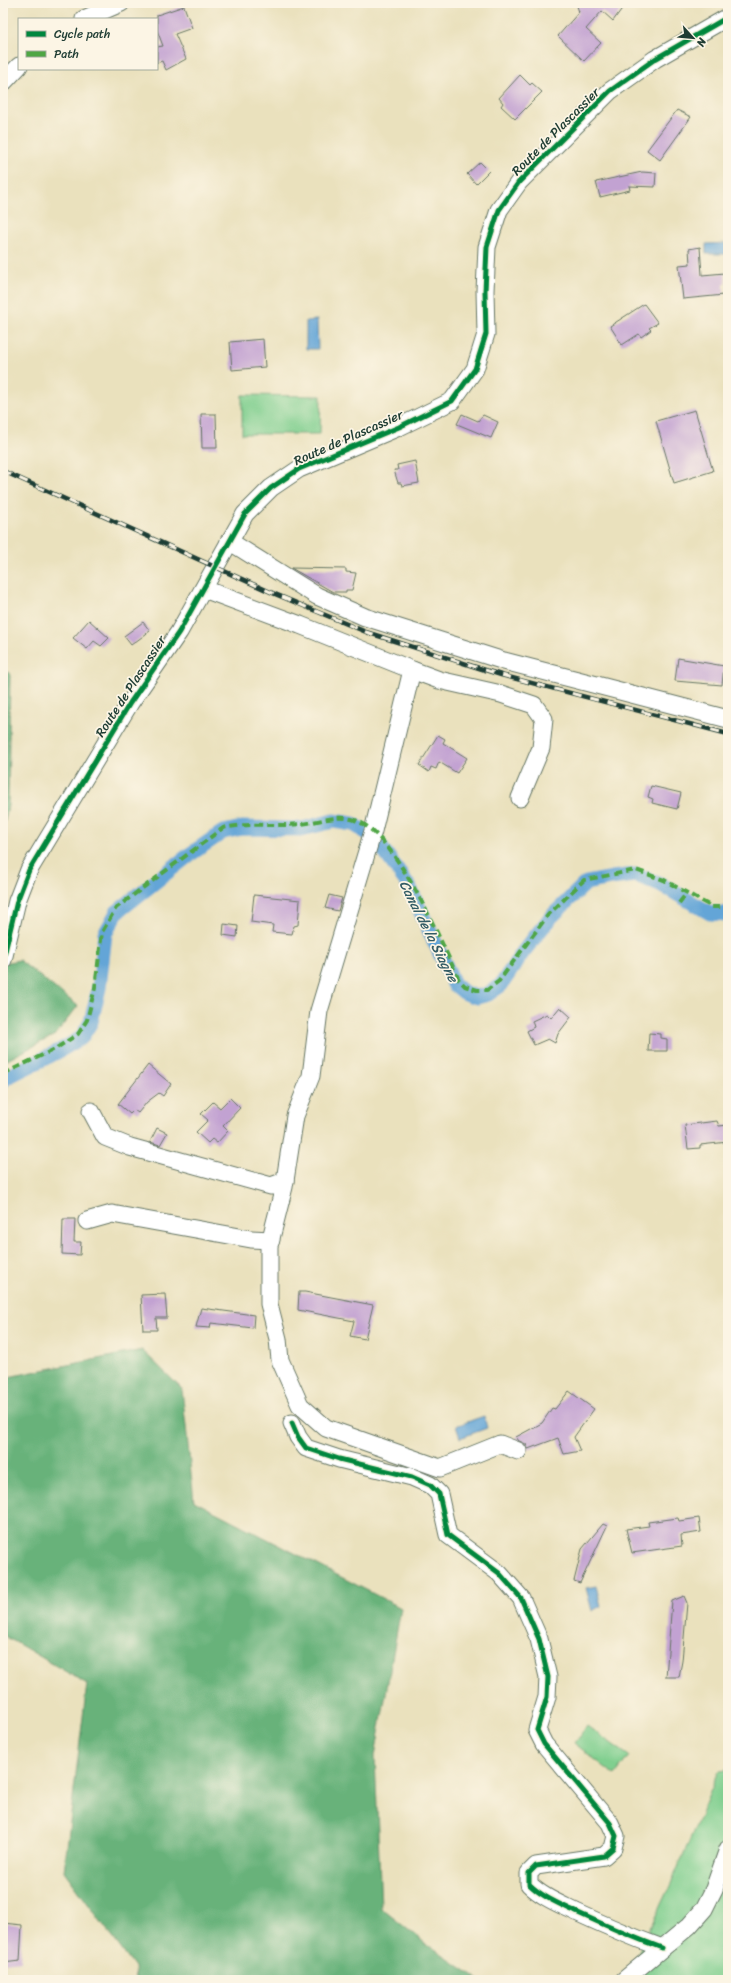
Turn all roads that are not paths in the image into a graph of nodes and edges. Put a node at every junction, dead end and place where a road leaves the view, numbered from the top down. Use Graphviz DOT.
graph roads {
  1 [pos="121,3"];
  2 [pos="728,17"];
  3 [pos="86,18"];
  4 [pos="18,67"];
  5 [pos="3,83"];
  6 [pos="229,541"];
  7 [pos="204,589"];
  8 [pos="412,670"];
  9 [pos="728,719"];
  10 [pos="520,798"];
  11 [pos="3,960"];
  12 [pos="91,1110"];
  13 [pos="285,1181"];
  14 [pos="87,1221"];
  15 [pos="271,1240"];
  16 [pos="292,1423"];
  17 [pos="518,1451"];
  18 [pos="728,1849"];
  19 [pos="662,1948"];
  20 [pos="624,1980"];
  1 -- 3 [label="street"];
  2 -- 6 [label="street, Route de Plascassier"];
  4 -- 5 [label="street"];
  6 -- 7 [label="street, Route de Plascassier"];
  6 -- 9 [label="street"];
  7 -- 8 [label="street"];
  7 -- 11 [label="street, Route de Plascassier"];
  8 -- 10 [label="street"];
  8 -- 13 [label="street"];
  12 -- 13 [label="street"];
  13 -- 15 [label="street"];
  14 -- 15 [label="street"];
  15 -- 17 [label="street"];
  16 -- 19 [label="street"];
  18 -- 19 [label="street"];
  19 -- 20 [label="street"];
}
